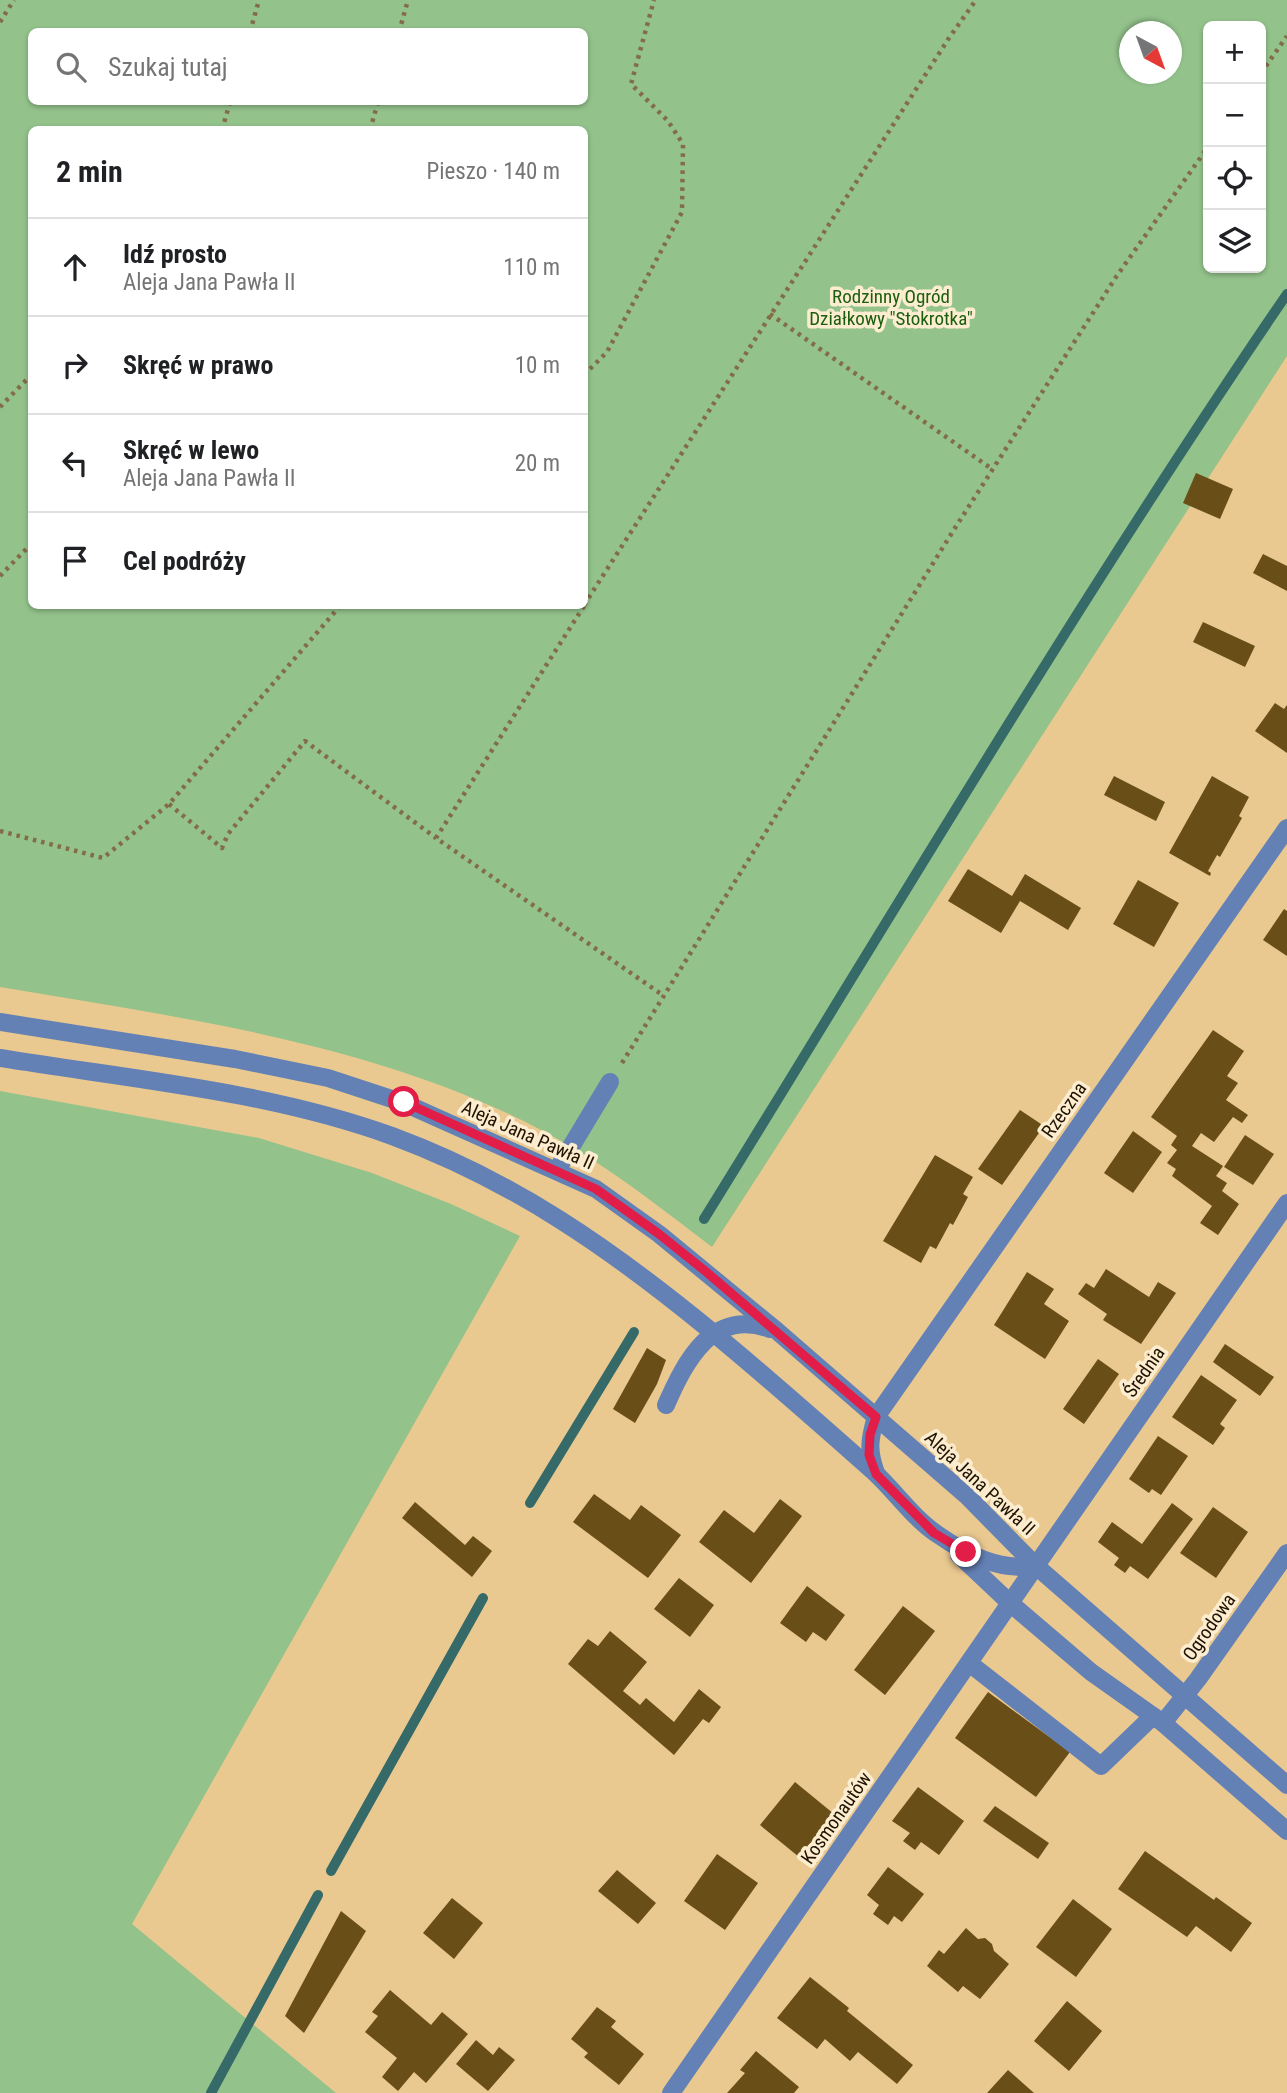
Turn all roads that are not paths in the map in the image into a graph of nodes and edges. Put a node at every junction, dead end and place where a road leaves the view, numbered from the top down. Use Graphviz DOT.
graph roads {
  1 [pos="1287,828"];
  2 [pos="0,1022"];
  3 [pos="0,1058"];
  4 [pos="610,1082"];
  5 [pos="556,1170"];
  6 [pos="1287,1203"];
  7 [pos="777,1331"];
  8 [pos="713,1333"];
  9 [pos="666,1405"];
  10 [pos="876,1417"];
  11 [pos="876,1474"];
  12 [pos="939,1536"];
  13 [pos="1287,1553"];
  14 [pos="1036,1566"];
  15 [pos="1010,1603"];
  16 [pos="968,1663"];
  17 [pos="1185,1697"];
  18 [pos="1158,1719"];
  19 [pos="1287,1785"];
  20 [pos="1287,1831"];
  21 [pos="671,2093"];
  1 -- 10 [label="street, Rzeczna"];
  2 -- 5 [label="street, Aleja Jana Pawła II"];
  3 -- 8 [label="street, Aleja Jana Pawła II"];
  4 -- 5 [label="street"];
  5 -- 7 [label="street, Aleja Jana Pawła II"];
  6 -- 14 [label="street, Średnia"];
  7 -- 8 [label="street"];
  7 -- 10 [label="street, Aleja Jana Pawła II"];
  8 -- 9 [label="street"];
  8 -- 11 [label="street, Aleja Jana Pawła II"];
  10 -- 11 [label="street"];
  10 -- 14 [label="street, Aleja Jana Pawła II"];
  11 -- 12 [label="street, Aleja Jana Pawła II"];
  12 -- 14 [label="street, Aleja Jana Pawła II"];
  12 -- 15 [label="street, Aleja Jana Pawła II"];
  13 -- 17 [label="street, Ogrodowa"];
  14 -- 15 [label="street, Kosmonautów"];
  14 -- 17 [label="street, Aleja Jana Pawła II"];
  15 -- 16 [label="street, Kosmonautów"];
  15 -- 18 [label="street, Aleja Jana Pawła II"];
  16 -- 18 [label="street, Ogrodowa"];
  16 -- 21 [label="street, Kosmonautów"];
  17 -- 18 [label="street, Ogrodowa"];
  17 -- 19 [label="street, Aleja Jana Pawła II"];
  18 -- 20 [label="street, Aleja Jana Pawła II"];
}
